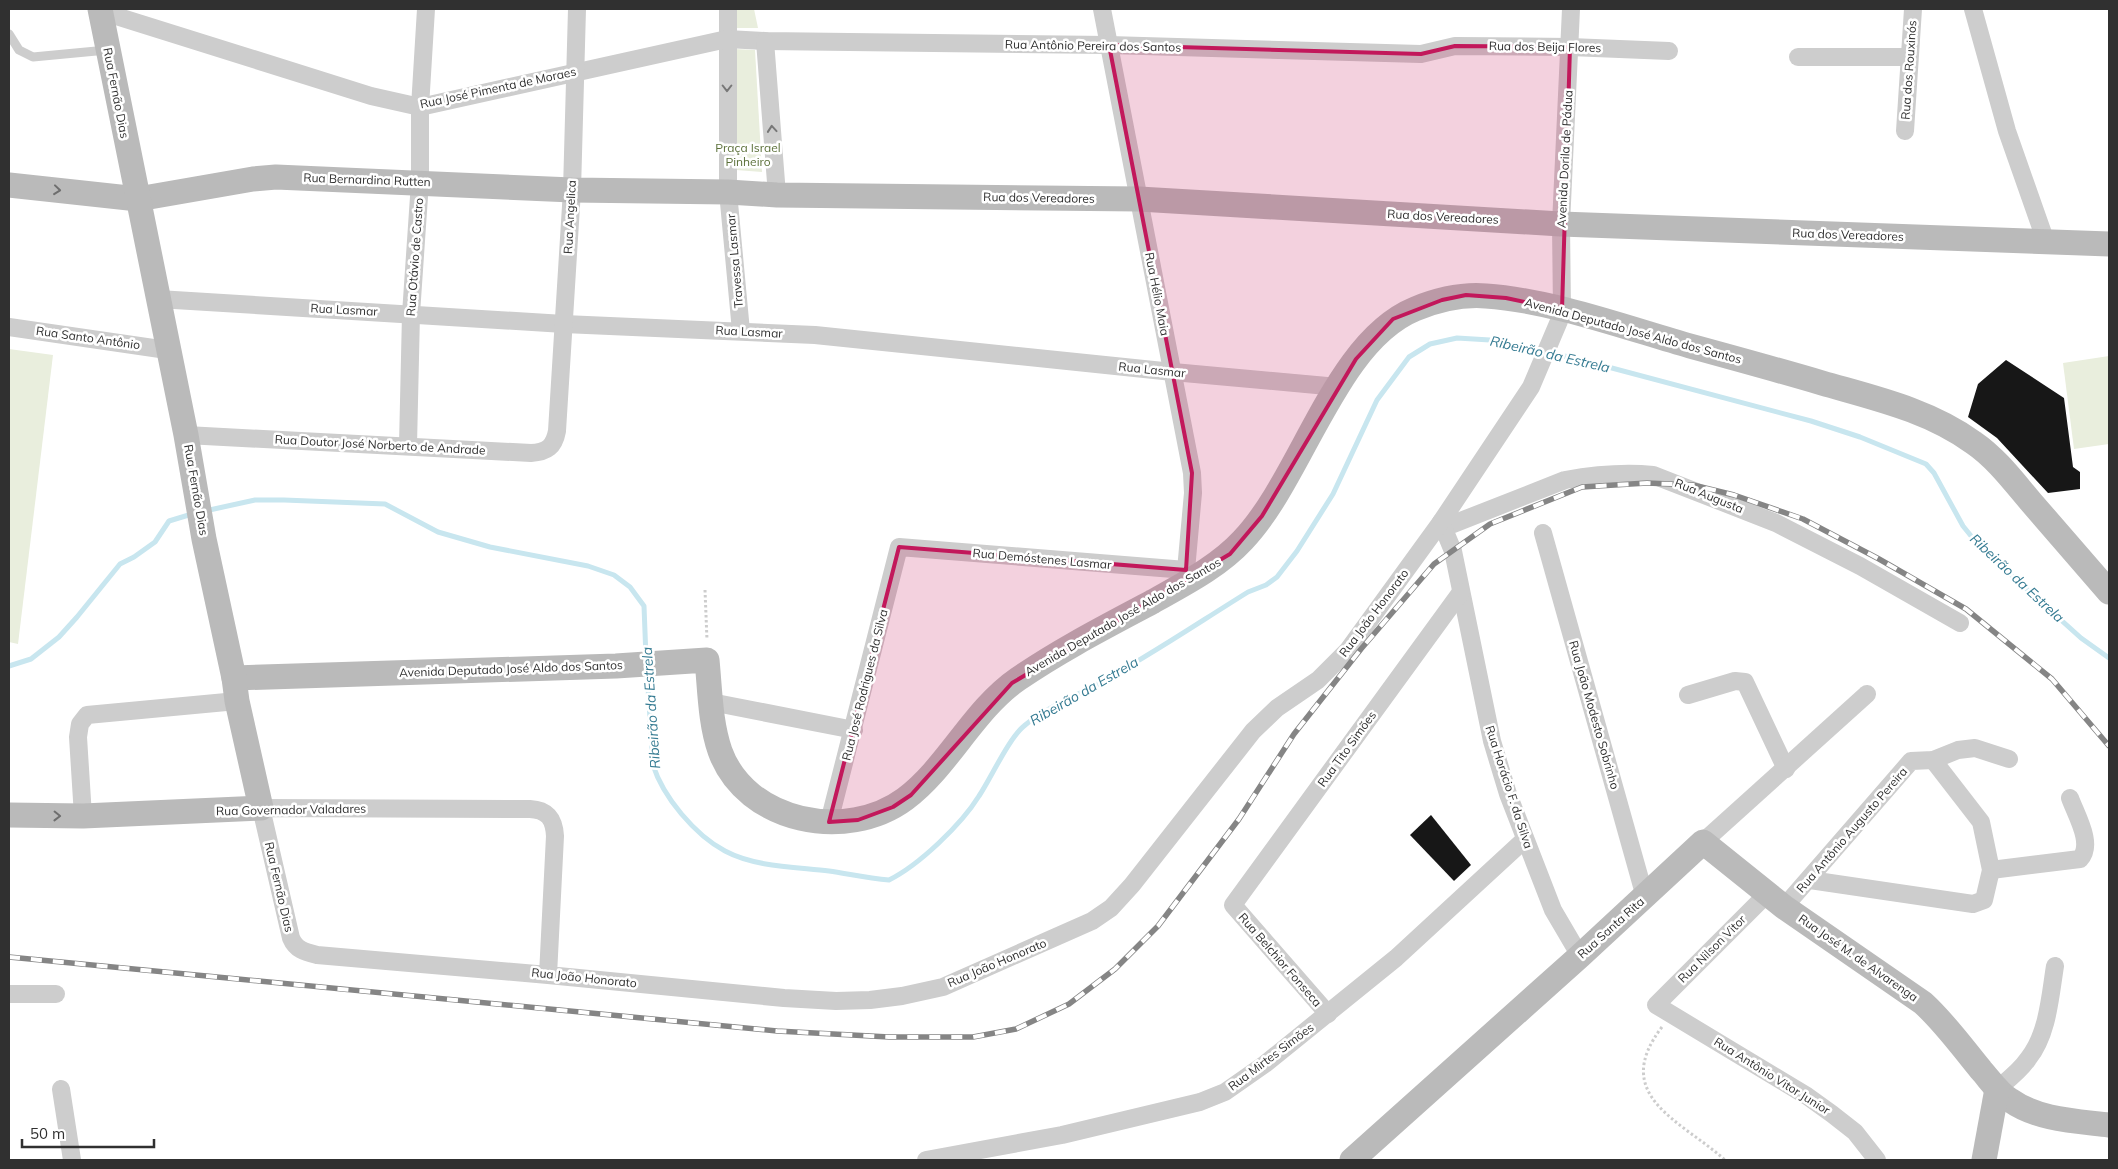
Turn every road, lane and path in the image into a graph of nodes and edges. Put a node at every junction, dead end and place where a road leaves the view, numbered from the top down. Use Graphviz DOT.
graph roads {
  1 [pos="426,9"];
  2 [pos="576,9"];
  3 [pos="728,9"];
  4 [pos="1102,9"];
  5 [pos="1571,9"];
  6 [pos="1912,9"];
  7 [pos="1973,9"];
  8 [pos="100,10"];
  9 [pos="9,34"];
  10 [pos="727,39"];
  11 [pos="765,41"];
  12 [pos="1109,45"];
  13 [pos="1570,47"];
  14 [pos="108,50"];
  15 [pos="1669,51"];
  16 [pos="1421,54"];
  17 [pos="1798,57"];
  18 [pos="1910,57"];
  19 [pos="574,71"];
  20 [pos="420,107"];
  21 [pos="1904,131"];
  22 [pos="420,182"];
  23 [pos="9,185"];
  24 [pos="572,190"];
  25 [pos="728,192"];
  26 [pos="777,195"];
  27 [pos="138,199"];
  28 [pos="1138,199"];
  29 [pos="1561,224"];
  30 [pos="2046,242"];
  31 [pos="2109,244"];
  32 [pos="158,299"];
  33 [pos="411,314"];
  34 [pos="1560,316"];
  35 [pos="564,324"];
  36 [pos="9,326"];
  37 [pos="741,331"];
  38 [pos="167,350"];
  39 [pos="1173,372"];
  40 [pos="1338,387"];
  41 [pos="557,426"];
  42 [pos="186,435"];
  43 [pos="408,445"];
  44 [pos="1441,522"];
  45 [pos="1543,533"];
  46 [pos="899,547"];
  47 [pos="1187,576"];
  48 [pos="705,590"];
  49 [pos="1461,592"];
  50 [pos="2109,592"];
  51 [pos="1960,623"];
  52 [pos="707,660"];
  53 [pos="235,689"];
  54 [pos="1688,694"];
  55 [pos="1867,694"];
  56 [pos="711,702"];
  57 [pos="854,730"];
  58 [pos="2009,759"];
  59 [pos="1933,760"];
  60 [pos="1786,769"];
  61 [pos="2070,798"];
  62 [pos="261,808"];
  63 [pos="9,815"];
  64 [pos="83,816"];
  65 [pos="829,822"];
  66 [pos="1524,840"];
  67 [pos="1704,842"];
  68 [pos="1991,870"];
  69 [pos="1810,880"];
  70 [pos="1645,897"];
  71 [pos="1776,900"];
  72 [pos="1232,906"];
  73 [pos="317,955"];
  74 [pos="1580,956"];
  75 [pos="2055,966"];
  76 [pos="548,975"];
  77 [pos="9,994"];
  78 [pos="56,994"];
  79 [pos="1656,1005"];
  80 [pos="1328,1014"];
  81 [pos="1672,1014"];
  82 [pos="61,1089"];
  83 [pos="1997,1090"];
  84 [pos="2109,1125"];
  85 [pos="1983,1159"];
  86 [pos="72,1160"];
  87 [pos="926,1160"];
  88 [pos="1352,1160"];
  89 [pos="1725,1160"];
  90 [pos="1877,1160"];
  1 -- 20 [label="street, Rua Otávio de Castro"];
  2 -- 19 [label="street, Rua Angelica"];
  3 -- 10 [label="street"];
  4 -- 12 [label="street, Rua Hélio Maia"];
  5 -- 13 [label="street, Avenida Dorila de Pádua"];
  6 -- 18 [label="street, Rua dos Rouxinós"];
  7 -- 30 [label="street"];
  8 -- 14 [label="street, Rua Fernão Dias"];
  8 -- 20 [label="street, Rua José Pimenta de Moraes"];
  9 -- 14 [label="lane"];
  10 -- 11 [label="street"];
  10 -- 19 [label="street, Rua José Pimenta de Moraes"];
  10 -- 25 [label="street, one-way"];
  11 -- 12 [label="street, Rua Antônio Pereira dos Santos"];
  26 -- 11 [label="street, one-way"];
  12 -- 16 [label="street, Rua Antônio Pereira dos Santos"];
  12 -- 28 [label="street, Rua Hélio Maia"];
  13 -- 15 [label="street, Rua dos Beija Flores"];
  13 -- 16 [label="street, Rua dos Beija Flores"];
  13 -- 29 [label="street, Avenida Dorila de Pádua"];
  14 -- 27 [label="street, Rua Fernão Dias"];
  17 -- 18 [label="street"];
  18 -- 21 [label="street, Rua dos Rouxinós"];
  19 -- 20 [label="street, Rua José Pimenta de Moraes"];
  19 -- 24 [label="street, Rua Angelica"];
  20 -- 22 [label="street, Rua Otávio de Castro"];
  22 -- 24 [label="street, Rua Bernardina Rutten"];
  22 -- 27 [label="street, Rua Bernardina Rutten"];
  22 -- 33 [label="street, Rua Otávio de Castro"];
  23 -- 27 [label="street, Rua Bernardina Rutten, one-way"];
  24 -- 25 [label="street, Rua Bernardina Rutten"];
  24 -- 35 [label="street, Rua Angelica"];
  25 -- 26 [label="street"];
  25 -- 37 [label="street, Travessa Lasmar"];
  26 -- 28 [label="street, Rua dos Vereadores"];
  27 -- 32 [label="street, Rua Fernão Dias"];
  28 -- 29 [label="street, Rua dos Vereadores"];
  28 -- 39 [label="street, Rua Hélio Maia"];
  29 -- 30 [label="street, Rua dos Vereadores"];
  29 -- 34 [label="street, Avenida Dorila de Pádua"];
  30 -- 31 [label="street, Rua dos Vereadores"];
  32 -- 33 [label="street, Rua Lasmar"];
  32 -- 38 [label="street, Rua Fernão Dias"];
  33 -- 35 [label="street, Rua Lasmar"];
  33 -- 43 [label="street, Rua Otávio de Castro"];
  34 -- 40 [label="street, Avenida Deputado José Aldo dos Santos"];
  34 -- 44 [label="street, Rua João Honorato"];
  34 -- 50 [label="street, Avenida Deputado José Aldo dos Santos"];
  35 -- 37 [label="street, Rua Lasmar"];
  35 -- 41 [label="street, Rua Angelica"];
  36 -- 38 [label="street, Rua Santo Antônio"];
  37 -- 39 [label="street, Rua Lasmar"];
  38 -- 42 [label="street, Rua Fernão Dias"];
  39 -- 40 [label="street, Rua Lasmar"];
  39 -- 47 [label="street, Rua Hélio Maia"];
  40 -- 47 [label="street, Avenida Deputado José Aldo dos Santos"];
  41 -- 43 [label="street, Rua Doutor José Norberto de Andrade"];
  42 -- 43 [label="street, Rua Doutor José Norberto de Andrade"];
  42 -- 53 [label="street, Rua Fernão Dias"];
  44 -- 49 [label="street, Rua Horácio F. da Silva"];
  44 -- 51 [label="street, Rua Augusta"];
  44 -- 76 [label="street, Rua João Honorato"];
  45 -- 70 [label="street, Rua João Modesto Sobrinho"];
  46 -- 47 [label="street, Rua Demóstenes Lasmar"];
  46 -- 57 [label="street, Rua José Rodrigues da Silva"];
  47 -- 65 [label="street, Avenida Deputado José Aldo dos Santos"];
  48 -- 52 [label="path"];
  49 -- 66 [label="street, Rua Horácio F. da Silva"];
  49 -- 72 [label="street, Rua Tito Simões"];
  52 -- 53 [label="street, Avenida Deputado José Aldo dos Santos"];
  52 -- 56 [label="street, Avenida Deputado José Aldo dos Santos"];
  53 -- 62 [label="street, Rua Fernão Dias"];
  53 -- 64 [label="street"];
  54 -- 60 [label="street"];
  55 -- 60 [label="street, Rua Santa Rita"];
  56 -- 57 [label="street"];
  56 -- 65 [label="street, Avenida Deputado José Aldo dos Santos"];
  57 -- 65 [label="street, Rua José Rodrigues da Silva"];
  58 -- 59 [label="street, Rua Antônio Augusto Pereira"];
  59 -- 68 [label="street"];
  59 -- 69 [label="street, Rua Antônio Augusto Pereira"];
  60 -- 67 [label="street, Rua Santa Rita"];
  61 -- 68 [label="street"];
  62 -- 64 [label="street, Rua Governador Valadares"];
  62 -- 73 [label="street, Rua Fernão Dias"];
  62 -- 76 [label="street, Rua Governador Valadares"];
  63 -- 64 [label="street, Rua Governador Valadares, one-way"];
  66 -- 74 [label="street, Rua Horácio F. da Silva"];
  66 -- 80 [label="street, Rua Mirtes Simões"];
  67 -- 70 [label="street, Rua Santa Rita"];
  67 -- 71 [label="street, Rua José M. de Alvarenga"];
  68 -- 69 [label="street"];
  69 -- 71 [label="street, Rua Antônio Augusto Pereira"];
  70 -- 74 [label="street, Rua Santa Rita"];
  71 -- 79 [label="street, Rua Nilson Vitor"];
  71 -- 83 [label="street, Rua José M. de Alvarenga"];
  72 -- 80 [label="street, Rua Belchior Fonseca"];
  73 -- 76 [label="street, Rua João Honorato"];
  74 -- 88 [label="street, Rua Santa Rita"];
  75 -- 83 [label="street"];
  77 -- 78 [label="street"];
  79 -- 81 [label="street, Rua Antônio Vitor Junior"];
  80 -- 87 [label="street, Rua Mirtes Simões"];
  81 -- 89 [label="path"];
  81 -- 90 [label="street, Rua Antônio Vitor Junior"];
  82 -- 86 [label="street"];
  83 -- 84 [label="street, Rua José M. de Alvarenga"];
  83 -- 85 [label="street"];
}
